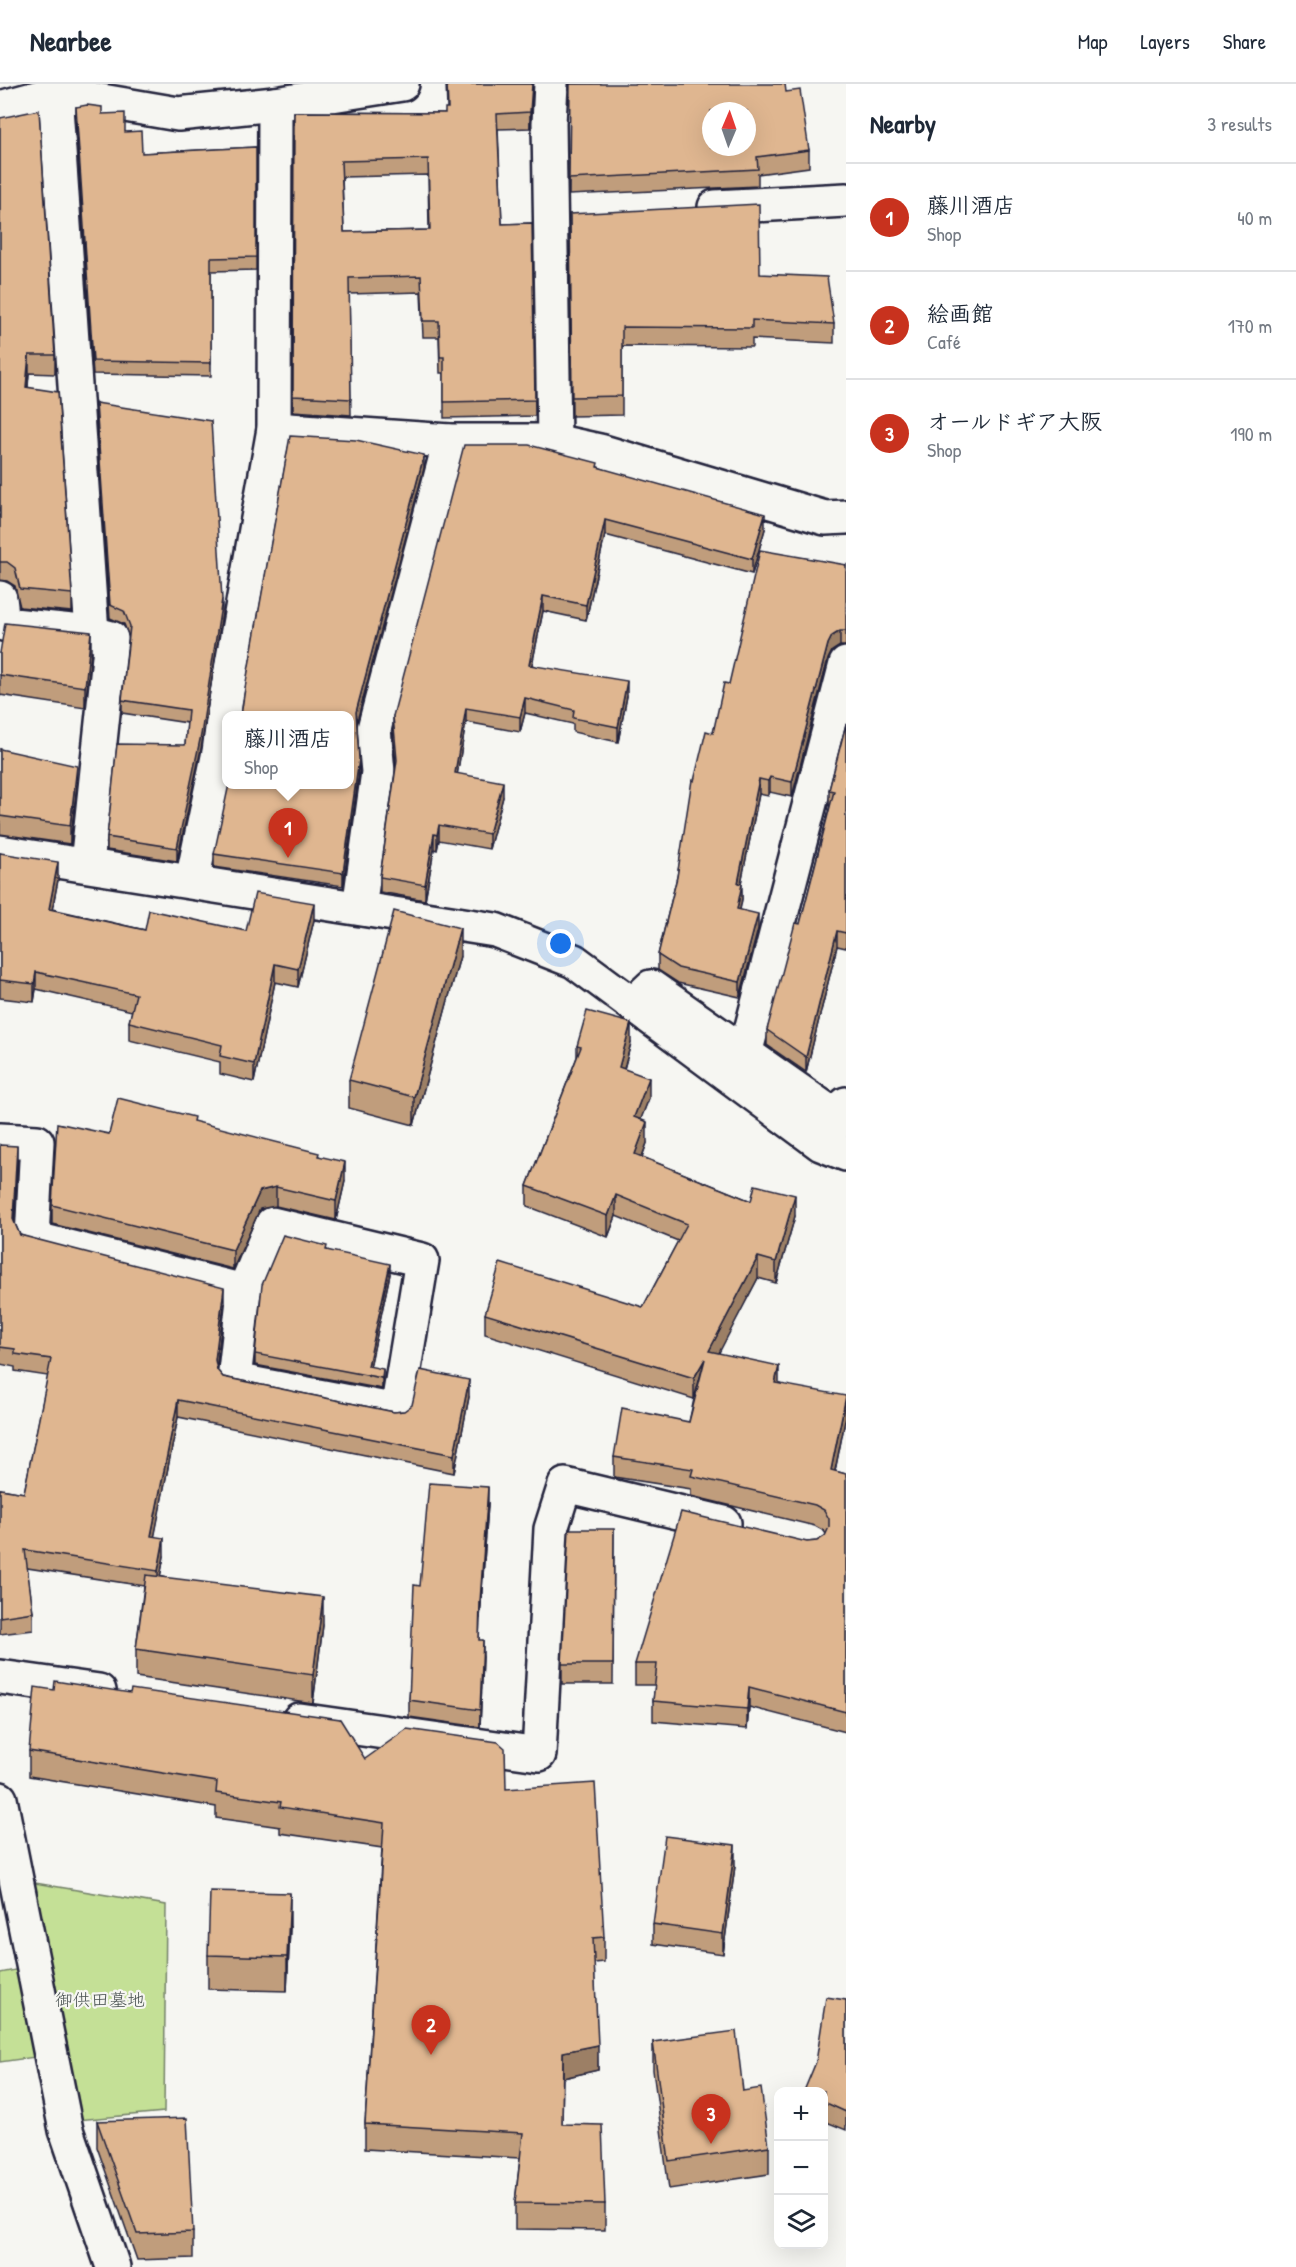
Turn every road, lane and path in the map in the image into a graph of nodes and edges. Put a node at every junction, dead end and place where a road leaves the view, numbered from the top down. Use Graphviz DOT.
graph roads {
  1 [pos="402,84"];
  2 [pos="551,84"];
  3 [pos="55,93"];
  4 [pos="275,104"];
  5 [pos="0,108"];
  6 [pos="846,200"];
  7 [pos="684,208"];
  8 [pos="584,213"];
  9 [pos="551,215"];
  10 [pos="274,429"];
  11 [pos="450,441"];
  12 [pos="554,441"];
  13 [pos="846,517"];
  14 [pos="0,598"];
  15 [pos="92,633"];
  16 [pos="844,675"];
  17 [pos="225,711"];
  18 [pos="222,757"];
  19 [pos="364,770"];
  20 [pos="0,852"];
  21 [pos="87,864"];
  22 [pos="192,881"];
  23 [pos="359,908"];
  24 [pos="633,1004"];
  25 [pos="745,1054"];
  26 [pos="846,1104"];
  27 [pos="0,1140"];
  28 [pos="846,1154"];
  29 [pos="244,1291"];
  30 [pos="756,1530"];
  31 [pos="0,1677"];
  32 [pos="129,1695"];
  33 [pos="269,1715"];
  34 [pos="0,1799"];
  35 [pos="6,1872"];
  36 [pos="113,2267"];
  1 -- 4 [label="street"];
  2 -- 9 [label="street"];
  3 -- 4 [label="street"];
  3 -- 5 [label="street"];
  3 -- 15 [label="street"];
  4 -- 10 [label="street"];
  6 -- 7 [label="street"];
  8 -- 9 [label="street"];
  9 -- 12 [label="street"];
  10 -- 11 [label="street"];
  10 -- 17 [label="street"];
  11 -- 12 [label="street"];
  11 -- 19 [label="street"];
  12 -- 13 [label="street"];
  14 -- 15 [label="street"];
  15 -- 21 [label="street"];
  16 -- 25 [label="street"];
  18 -- 22 [label="street"];
  19 -- 23 [label="street"];
  20 -- 21 [label="street"];
  21 -- 22 [label="street"];
  22 -- 23 [label="street"];
  23 -- 24 [label="street"];
  24 -- 25 [label="street"];
  24 -- 28 [label="street"];
  25 -- 26 [label="street"];
  27 -- 29 [label="street"];
  29 -- 29 [label="street"];
  30 -- 33 [label="street"];
  31 -- 32 [label="street"];
  34 -- 35 [label="street"];
  35 -- 36 [label="street"];
}
